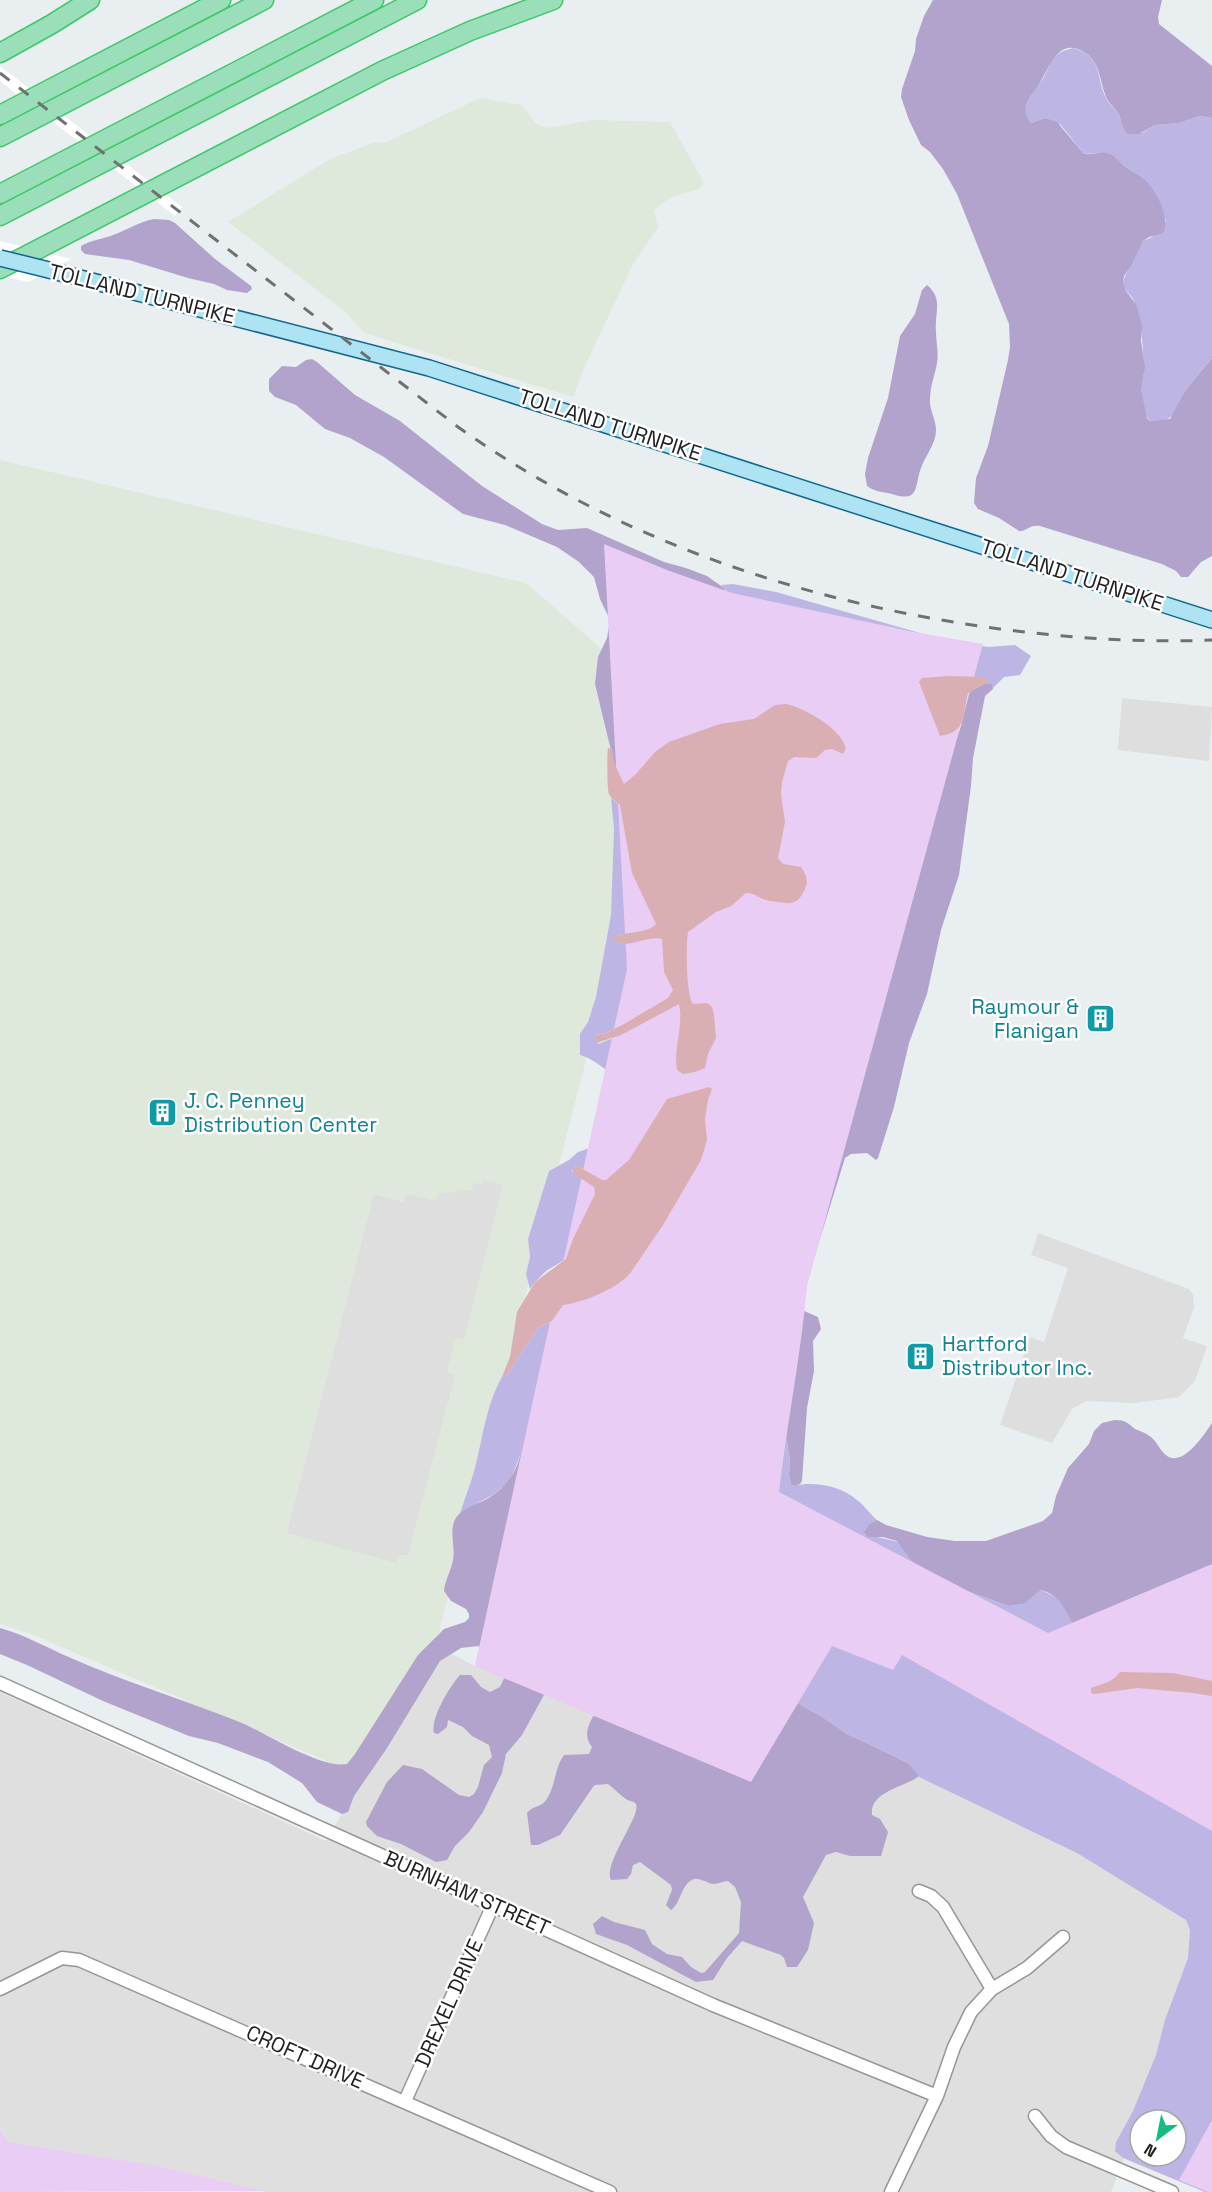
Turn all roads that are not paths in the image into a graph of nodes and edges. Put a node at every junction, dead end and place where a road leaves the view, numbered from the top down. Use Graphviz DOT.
graph roads {
  1 [pos="90,0"];
  2 [pos="209,0"];
  3 [pos="221,0"];
  4 [pos="264,0"];
  5 [pos="374,0"];
  6 [pos="417,0"];
  7 [pos="552,0"];
  8 [pos="193,15"];
  9 [pos="0,53"];
  10 [pos="0,115"];
  11 [pos="0,137"];
  12 [pos="0,194"];
  13 [pos="0,216"];
  14 [pos="0,258"];
  15 [pos="0,269"];
  16 [pos="1212,621"];
  17 [pos="0,1683"];
  18 [pos="919,1891"];
  19 [pos="493,1905"];
  20 [pos="1063,1937"];
  21 [pos="0,1989"];
  22 [pos="992,1989"];
  23 [pos="937,2096"];
  24 [pos="405,2101"];
  25 [pos="1035,2116"];
  26 [pos="610,2192"];
  27 [pos="891,2192"];
  28 [pos="1172,2192"];
  1 -- 9 [label="highway"];
  2 -- 8 [label="highway"];
  3 -- 8 [label="highway"];
  4 -- 11 [label="highway"];
  5 -- 12 [label="highway"];
  6 -- 13 [label="highway"];
  7 -- 15 [label="highway"];
  8 -- 10 [label="highway"];
  14 -- 16 [label="main road, TOLLAND TURNPIKE, bridge"];
  17 -- 19 [label="street, BURNHAM STREET"];
  18 -- 22 [label="street"];
  19 -- 23 [label="street, BURNHAM STREET"];
  19 -- 24 [label="street, DREXEL DRIVE"];
  20 -- 22 [label="street"];
  21 -- 24 [label="street, CROFT DRIVE"];
  22 -- 23 [label="street"];
  23 -- 27 [label="street"];
  24 -- 26 [label="street, CROFT DRIVE"];
  25 -- 28 [label="street"];
}
